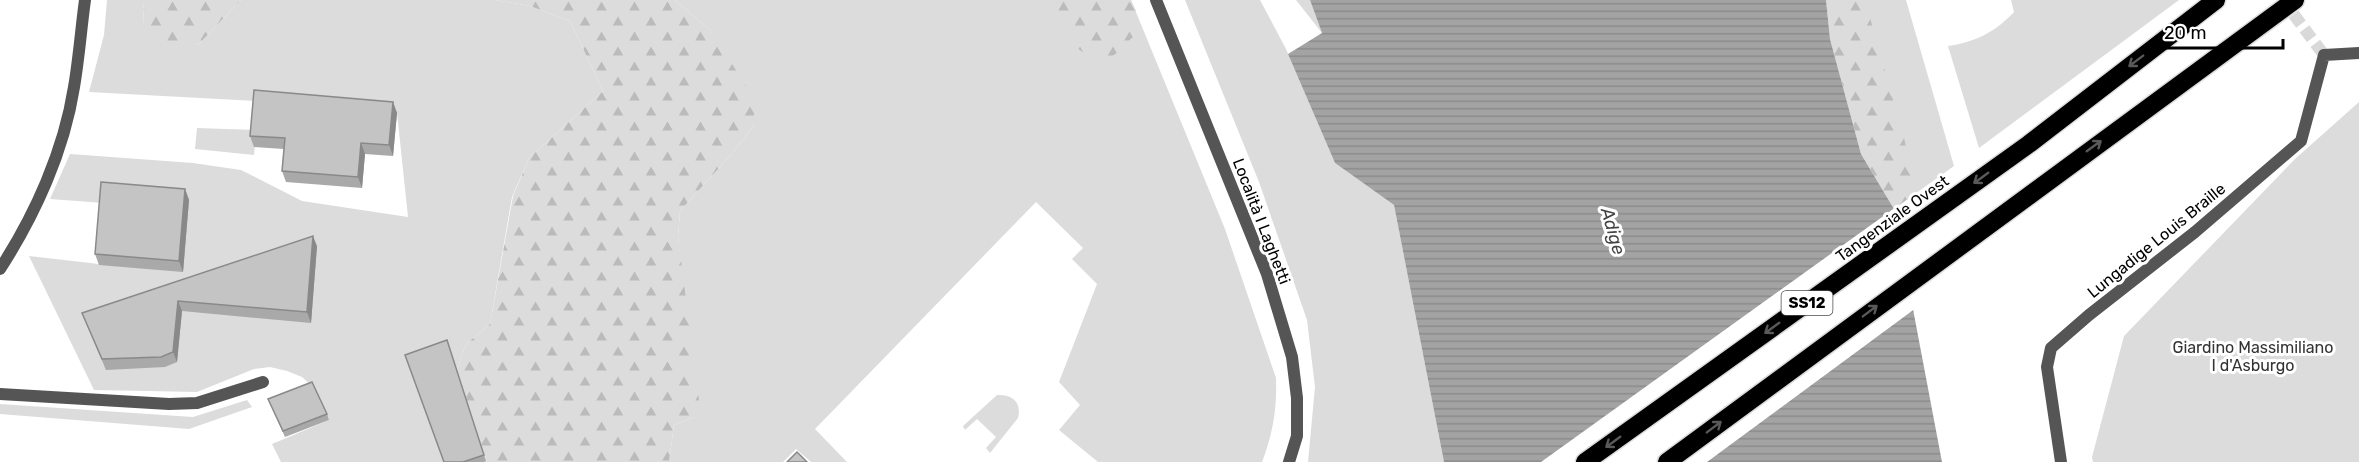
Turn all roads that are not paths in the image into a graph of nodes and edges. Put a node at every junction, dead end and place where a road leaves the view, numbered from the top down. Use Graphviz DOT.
graph roads {
  1 [pos="85,0"];
  2 [pos="1155,0"];
  3 [pos="2216,0"];
  4 [pos="2295,0"];
  5 [pos="2359,53"];
  6 [pos="0,269"];
  7 [pos="263,382"];
  8 [pos="0,394"];
  9 [pos="1289,462"];
  10 [pos="1586,462"];
  11 [pos="1667,462"];
  12 [pos="2061,462"];
  1 -- 6 [label="street"];
  2 -- 9 [label="street, Località I Laghetti"];
  3 -- 10 [label="highway, Tangenziale Ovest / SS12, one-way"];
  11 -- 4 [label="highway, SS12, one-way"];
  5 -- 12 [label="street, Lungadige Louis Braille"];
  7 -- 8 [label="street"];
}
